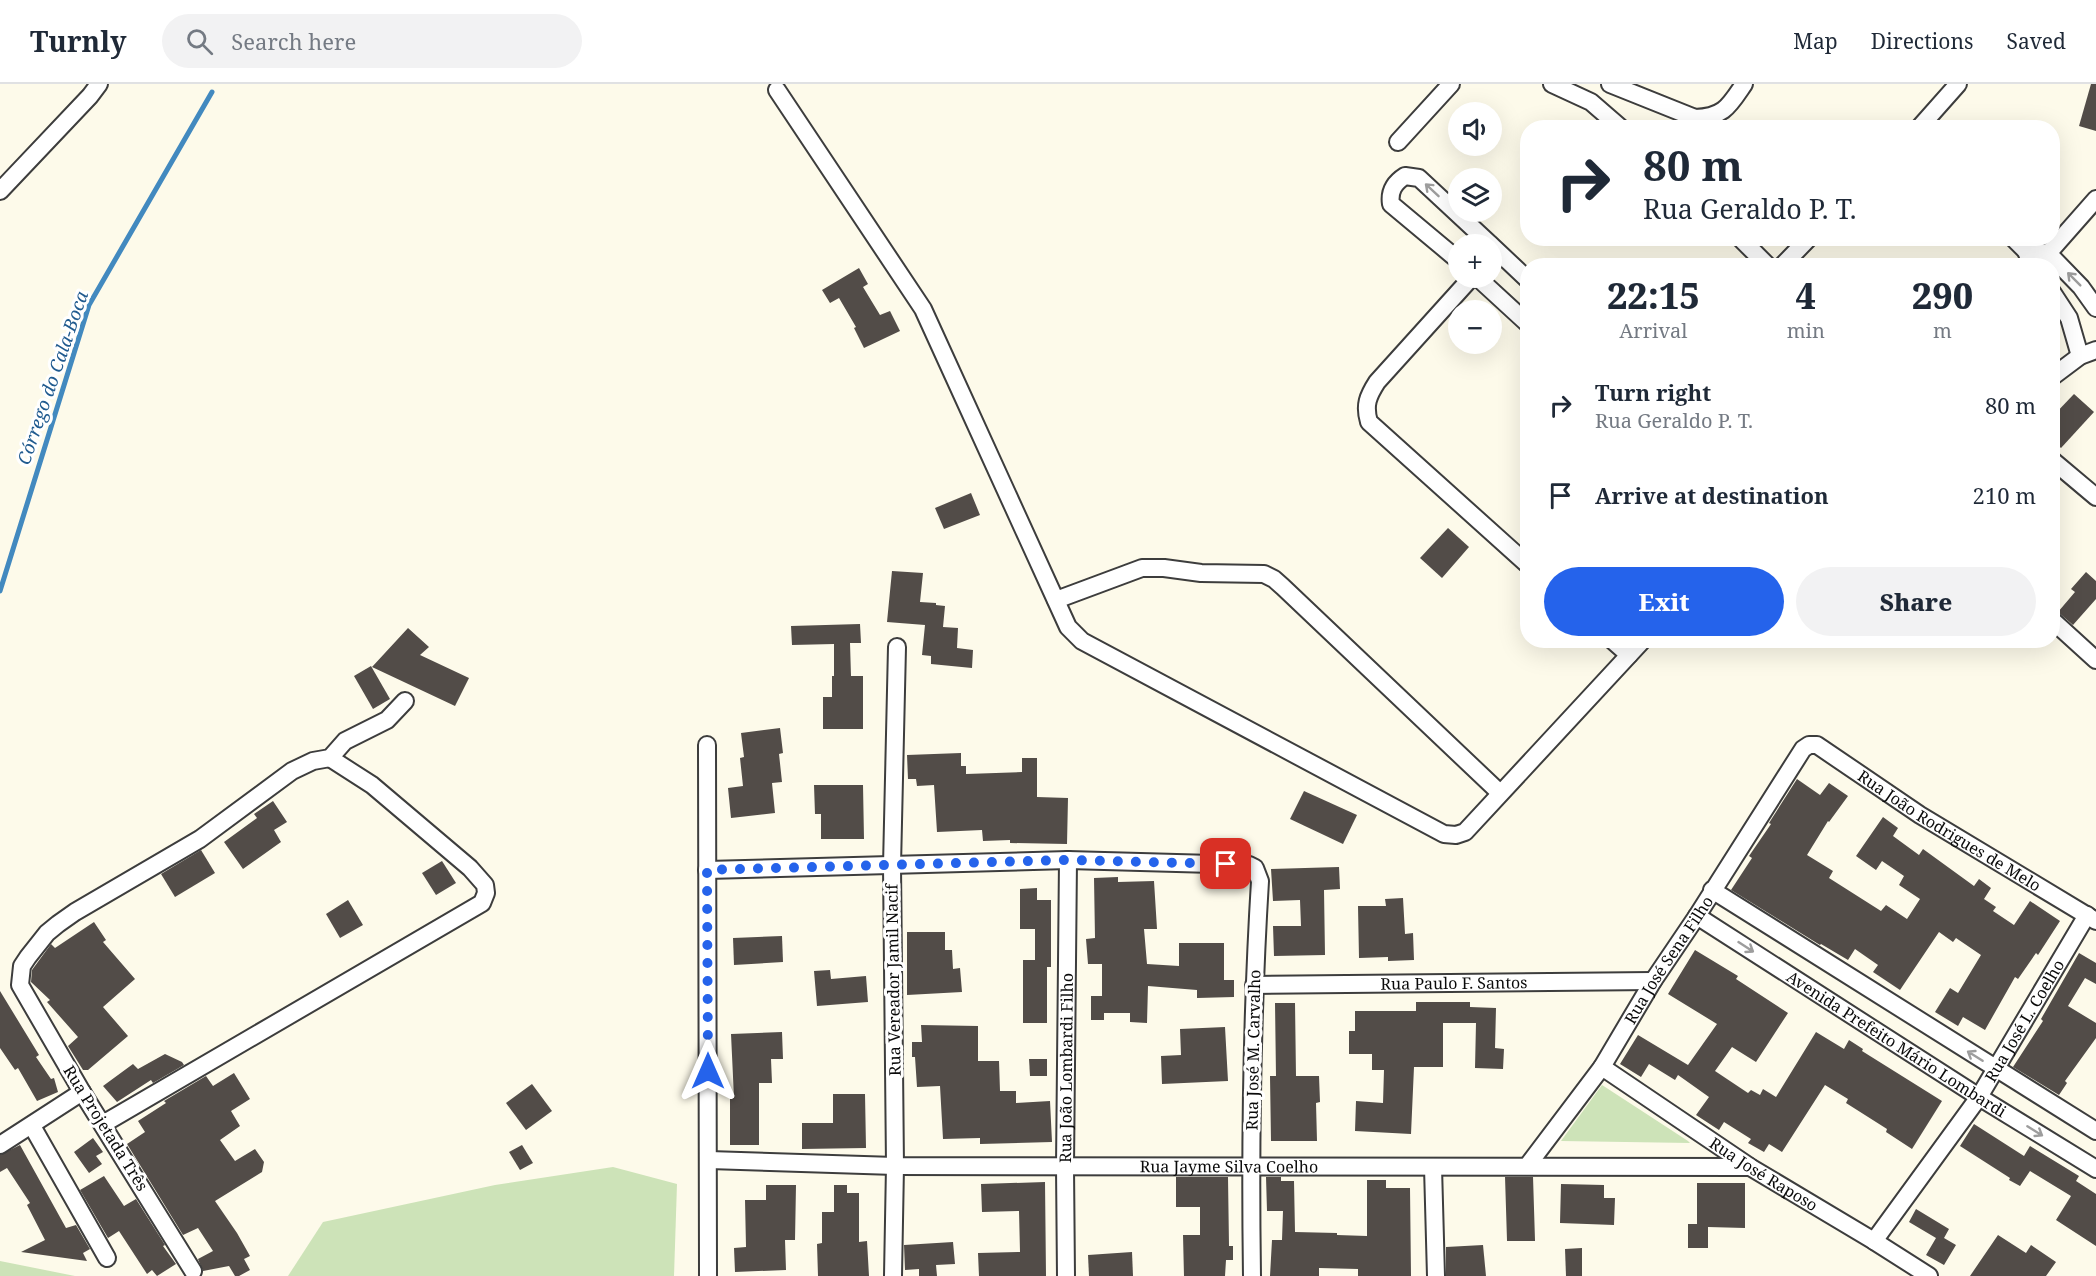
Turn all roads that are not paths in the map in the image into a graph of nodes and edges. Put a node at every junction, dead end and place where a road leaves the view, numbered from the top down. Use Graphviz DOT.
graph roads {
  1 [pos="99,84"];
  2 [pos="1451,84"];
  3 [pos="1552,84"];
  4 [pos="1610,84"];
  5 [pos="1744,84"];
  6 [pos="1958,84"];
  7 [pos="777,90"];
  8 [pos="1612,120"];
  9 [pos="1925,120"];
  10 [pos="1398,142"];
  11 [pos="0,191"];
  12 [pos="2096,199"];
  13 [pos="1478,234"];
  14 [pos="2060,239"];
  15 [pos="1748,246"];
  16 [pos="1801,246"];
  17 [pos="2019,246"];
  18 [pos="2054,246"];
  19 [pos="1448,252"];
  20 [pos="1502,256"];
  21 [pos="1760,258"];
  22 [pos="1790,258"];
  23 [pos="2029,258"];
  24 [pos="2043,258"];
  25 [pos="2060,272"];
  26 [pos="1520,273"];
  27 [pos="1462,288"];
  28 [pos="1489,288"];
  29 [pos="2060,304"];
  30 [pos="2096,308"];
  31 [pos="1520,317"];
  32 [pos="2088,353"];
  33 [pos="2060,372"];
  34 [pos="2060,467"];
  35 [pos="2096,497"];
  36 [pos="1520,558"];
  37 [pos="1056,600"];
  38 [pos="2060,627"];
  39 [pos="897,647"];
  40 [pos="1620,648"];
  41 [pos="1636,648"];
  42 [pos="1629,656"];
  43 [pos="2096,660"];
  44 [pos="405,701"];
  45 [pos="707,746"];
  46 [pos="1803,749"];
  47 [pos="330,758"];
  48 [pos="1500,793"];
  49 [pos="1068,860"];
  50 [pos="892,866"];
  51 [pos="707,870"];
  52 [pos="1712,891"];
  53 [pos="1697,916"];
  54 [pos="2092,918"];
  55 [pos="1653,981"];
  56 [pos="1254,985"];
  57 [pos="1602,1067"];
  58 [pos="1995,1069"];
  59 [pos="82,1092"];
  60 [pos="1979,1097"];
  61 [pos="103,1124"];
  62 [pos="32,1126"];
  63 [pos="2096,1131"];
  64 [pos="0,1145"];
  65 [pos="709,1160"];
  66 [pos="1528,1165"];
  67 [pos="895,1166"];
  68 [pos="1251,1166"];
  69 [pos="1065,1167"];
  70 [pos="1433,1167"];
  71 [pos="1750,1167"];
  72 [pos="2096,1169"];
  73 [pos="1874,1241"];
  74 [pos="107,1258"];
  75 [pos="193,1271"];
  76 [pos="708,1276"];
  77 [pos="893,1276"];
  78 [pos="1066,1276"];
  79 [pos="1252,1276"];
  80 [pos="1436,1276"];
  81 [pos="1929,1276"];
  1 -- 11 [label="street"];
  2 -- 10 [label="street"];
  3 -- 8 [label="street"];
  4 -- 5 [label="street"];
  6 -- 9 [label="street"];
  7 -- 37 [label="street"];
  12 -- 14 [label="street"];
  13 -- 19 [label="street, one-way"];
  15 -- 21 [label="street"];
  16 -- 22 [label="street"];
  17 -- 23 [label="street"];
  18 -- 24 [label="street"];
  20 -- 26 [label="street"];
  30 -- 25 [label="street, one-way"];
  27 -- 36 [label="street"];
  28 -- 31 [label="street"];
  29 -- 32 [label="street"];
  32 -- 33 [label="street"];
  34 -- 35 [label="street"];
  37 -- 48 [label="street"];
  37 -- 48 [label="street"];
  38 -- 43 [label="street"];
  39 -- 50 [label="street, Rua Vereador Jamil Nacif"];
  40 -- 42 [label="street"];
  41 -- 42 [label="street"];
  42 -- 48 [label="street"];
  44 -- 47 [label="street"];
  45 -- 51 [label="street"];
  46 -- 52 [label="street, Rua José Sena Filho"];
  46 -- 54 [label="street, Rua João Rodrigues de Melo"];
  47 -- 59 [label="street, Rua Projetada Três"];
  47 -- 61 [label="street"];
  49 -- 50 [label="street"];
  49 -- 56 [label="street, Rua José M. Carvalho"];
  49 -- 69 [label="street, Rua João Lombardi Filho"];
  50 -- 51 [label="street"];
  50 -- 67 [label="street, Rua Vereador Jamil Nacif"];
  51 -- 65 [label="street"];
  52 -- 53 [label="street, Rua José Sena Filho"];
  58 -- 52 [label="street, Avenida Prefeito Mário Lombardi, one-way"];
  53 -- 55 [label="street, Rua José Sena Filho"];
  53 -- 60 [label="street, Avenida Prefeito Mário Lombardi, one-way"];
  54 -- 58 [label="street, Rua José L. Coelho"];
  55 -- 56 [label="street, Rua Paulo F. Santos"];
  55 -- 57 [label="street, Rua José Sena Filho"];
  56 -- 68 [label="street, Rua José M. Carvalho"];
  57 -- 66 [label="street, Rua José Sena Filho"];
  57 -- 71 [label="street, Rua José Raposo"];
  58 -- 60 [label="street, Rua José L. Coelho"];
  58 -- 63 [label="street, Avenida Prefeito Mário Lombardi"];
  59 -- 61 [label="street, Rua Projetada Três"];
  59 -- 62 [label="street"];
  60 -- 72 [label="street, Avenida Prefeito Mário Lombardi, one-way"];
  60 -- 73 [label="street, Rua José L. Coelho"];
  61 -- 75 [label="street, Rua Projetada Três"];
  62 -- 64 [label="street"];
  62 -- 74 [label="street"];
  65 -- 67 [label="street, Rua Jayme Silva Coelho"];
  65 -- 76 [label="street"];
  66 -- 70 [label="street, Rua Jayme Silva Coelho"];
  66 -- 71 [label="street, Rua Jayme Silva Coelho"];
  67 -- 69 [label="street, Rua Jayme Silva Coelho"];
  67 -- 77 [label="street, Rua Vereador Jamil Nacif"];
  68 -- 69 [label="street, Rua Jayme Silva Coelho"];
  68 -- 70 [label="street, Rua Jayme Silva Coelho"];
  68 -- 79 [label="street, Rua José M. Carvalho"];
  69 -- 78 [label="street, Rua João Lombardi Filho"];
  70 -- 80 [label="street"];
  71 -- 73 [label="street, Rua José Raposo"];
  73 -- 81 [label="street, Rua José Raposo"];
}
